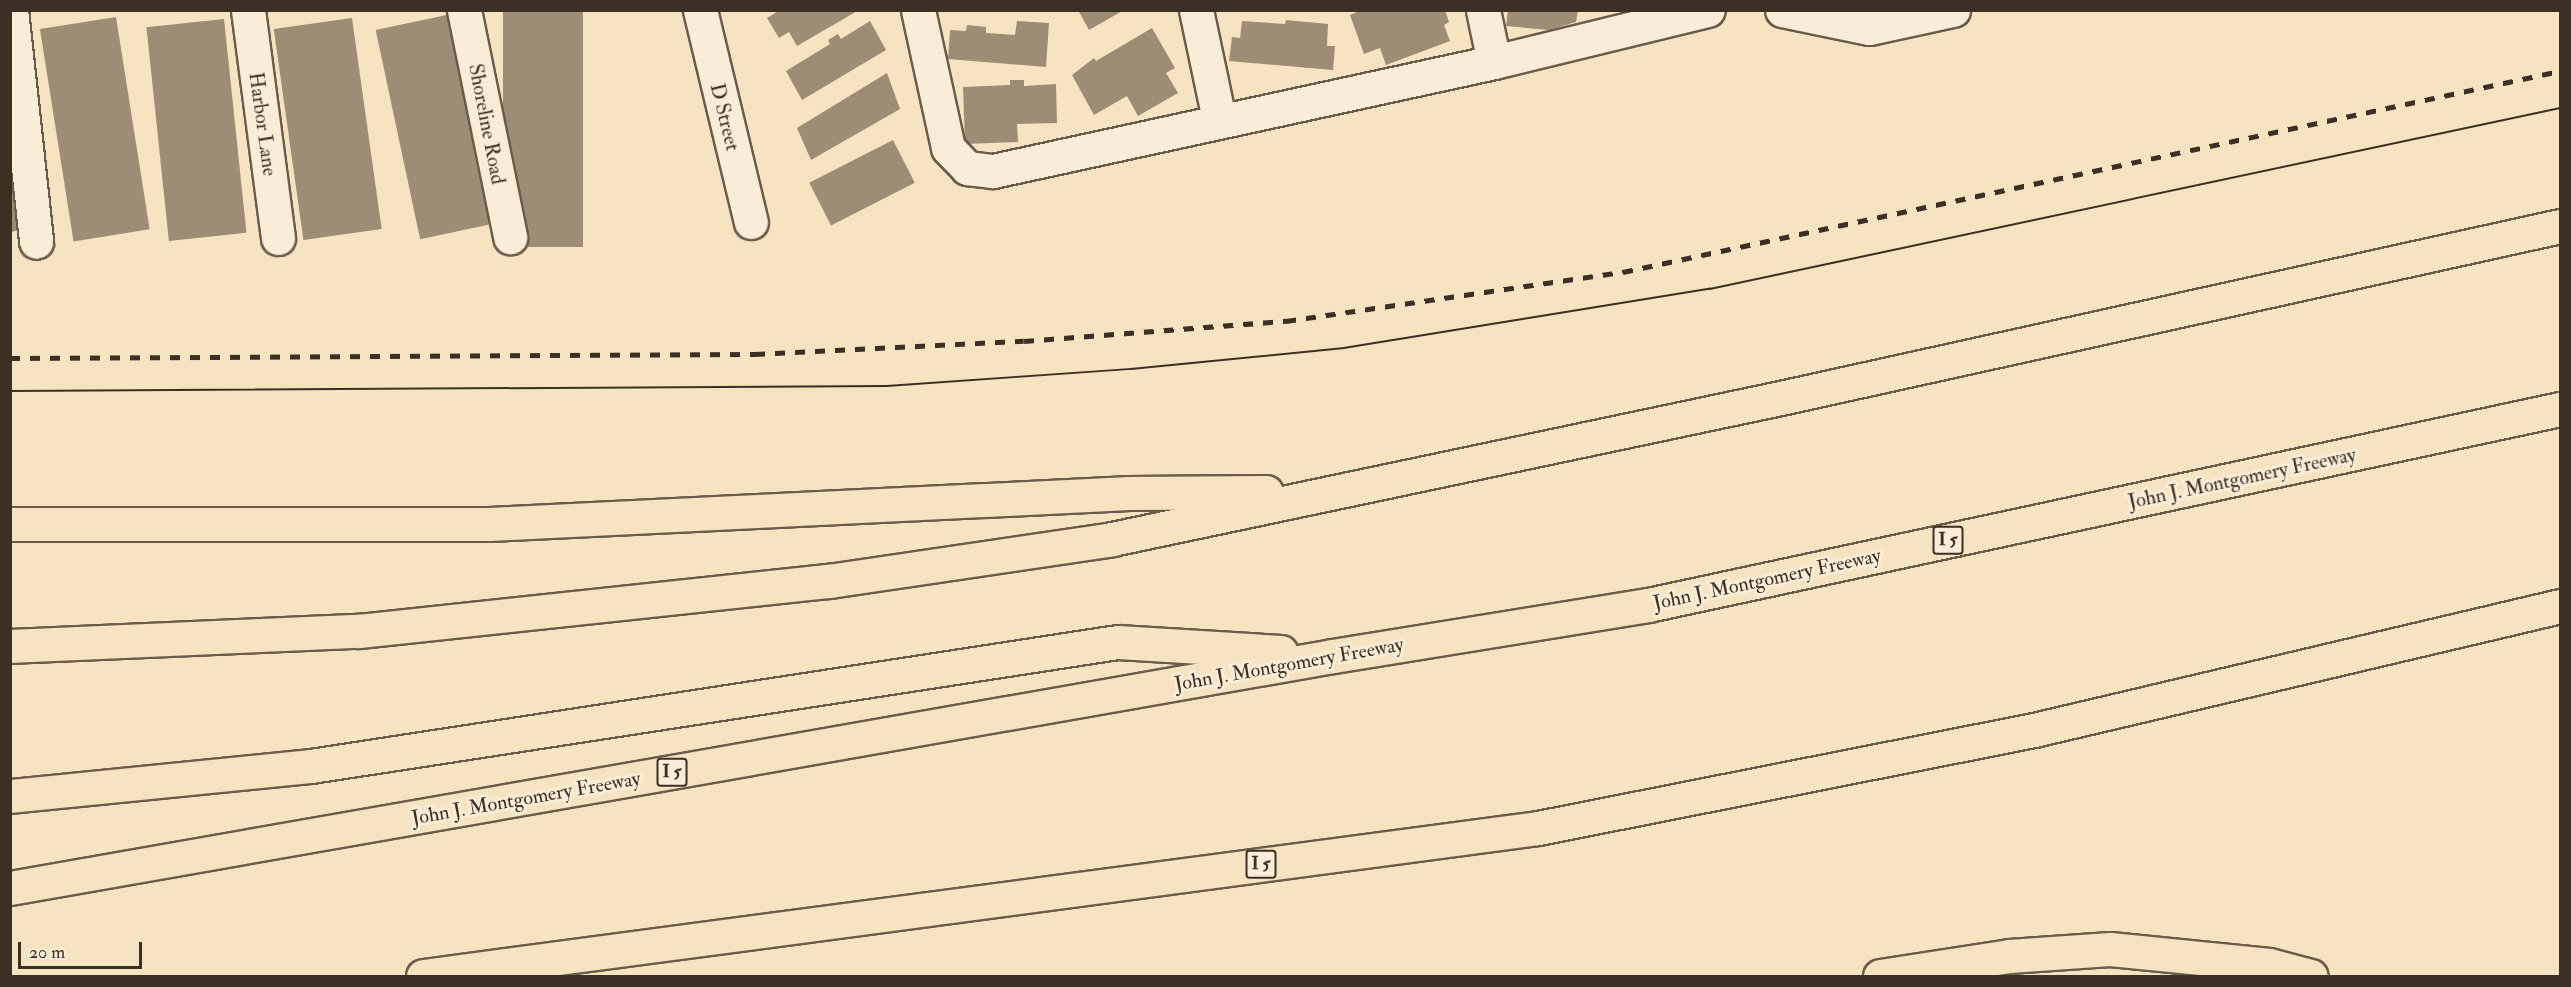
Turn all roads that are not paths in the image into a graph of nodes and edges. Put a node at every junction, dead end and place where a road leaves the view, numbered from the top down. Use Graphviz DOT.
graph roads {
  1 [pos="11,10"];
  2 [pos="248,10"];
  3 [pos="464,10"];
  4 [pos="700,10"];
  5 [pos="918,10"];
  6 [pos="1196,10"];
  7 [pos="1484,10"];
  8 [pos="1708,10"];
  9 [pos="1782,10"];
  10 [pos="1953,10"];
  11 [pos="1494,62"];
  12 [pos="1220,119"];
  13 [pos="751,222"];
  14 [pos="2560,226"];
  15 [pos="278,237"];
  16 [pos="510,237"];
  17 [pos="36,242"];
  18 [pos="2560,410"];
  19 [pos="1337,491"];
  20 [pos="10,524"];
  21 [pos="2560,606"];
  22 [pos="10,646"];
  23 [pos="1333,656"];
  24 [pos="10,796"];
  25 [pos="10,888"];
  26 [pos="471,971"];
  27 [pos="423,976"];
  28 [pos="1880,976"];
  29 [pos="2311,976"];
  1 -- 17 [label="street"];
  2 -- 15 [label="street, Harbor Lane"];
  3 -- 16 [label="street, Shoreline Road"];
  4 -- 13 [label="street, D Street"];
  5 -- 12 [label="street"];
  6 -- 12 [label="street"];
  7 -- 11 [label="street"];
  8 -- 11 [label="street"];
  9 -- 10 [label="street"];
  11 -- 12 [label="street"];
  14 -- 19 [label="highway"];
  18 -- 23 [label="highway, John J. Montgomery Freeway / I 5"];
  19 -- 20 [label="highway"];
  19 -- 22 [label="highway"];
  21 -- 26 [label="highway, I 5"];
  23 -- 24 [label="highway"];
  23 -- 25 [label="highway, John J. Montgomery Freeway / I 5"];
  26 -- 27 [label="highway, I 5"];
  28 -- 29 [label="highway"];
}
